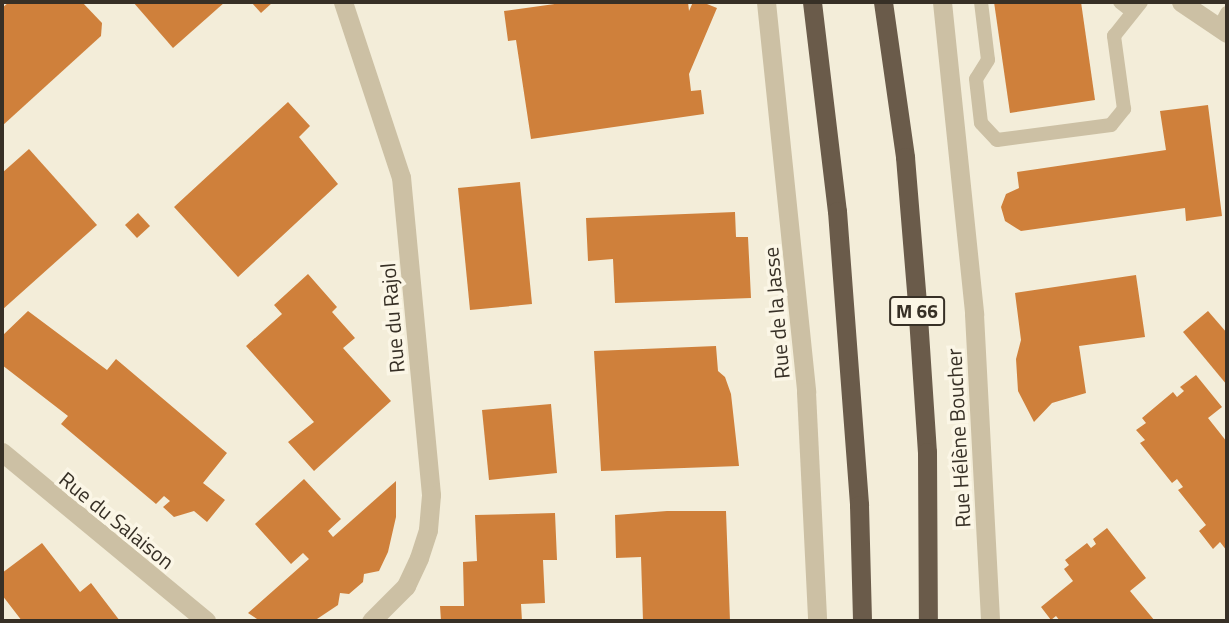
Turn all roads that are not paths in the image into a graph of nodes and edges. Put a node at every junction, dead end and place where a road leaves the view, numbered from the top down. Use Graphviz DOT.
graph roads {
  1 [pos="343,2"];
  2 [pos="766,2"];
  3 [pos="812,2"];
  4 [pos="883,2"];
  5 [pos="942,2"];
  6 [pos="981,2"];
  7 [pos="1120,2"];
  8 [pos="1181,2"];
  9 [pos="1137,7"];
  10 [pos="1225,24"];
  11 [pos="2,452"];
  12 [pos="206,621"];
  13 [pos="371,621"];
  14 [pos="817,621"];
  15 [pos="862,621"];
  16 [pos="928,621"];
  17 [pos="990,621"];
  1 -- 13 [label="street, Rue du Rajol"];
  2 -- 14 [label="street, Rue de la Jasse"];
  3 -- 15 [label="highway"];
  4 -- 16 [label="highway, M 66"];
  5 -- 17 [label="street, Rue Hélène Boucher"];
  6 -- 9 [label="lane"];
  7 -- 9 [label="lane"];
  8 -- 10 [label="street"];
  11 -- 12 [label="street, Rue du Salaison"];
}
